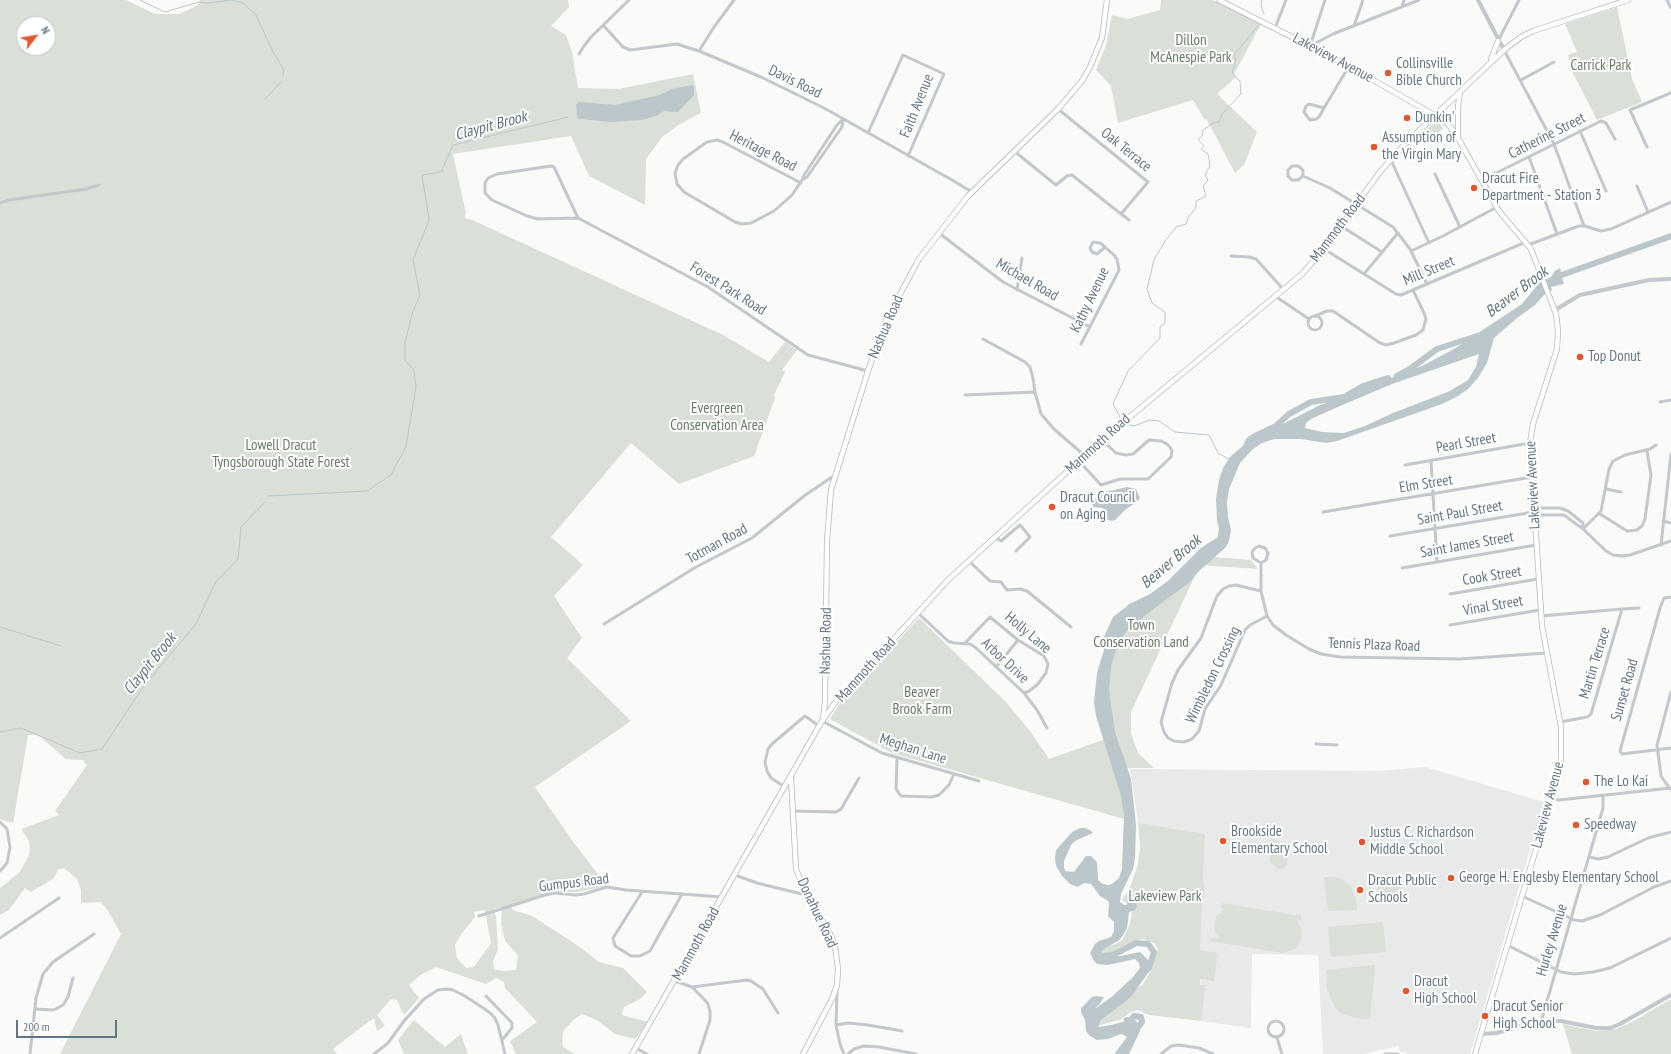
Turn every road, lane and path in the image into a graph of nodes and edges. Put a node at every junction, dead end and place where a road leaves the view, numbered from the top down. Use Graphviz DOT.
graph roads {
  1 [pos="629,0"];
  2 [pos="734,0"];
  3 [pos="1107,0"];
  4 [pos="1219,0"];
  5 [pos="1286,0"];
  6 [pos="1325,0"];
  7 [pos="1363,0"];
  8 [pos="1404,0"];
  9 [pos="1419,0"];
  10 [pos="1478,0"];
  11 [pos="1519,0"];
  12 [pos="1628,0"];
  13 [pos="1667,0"];
  14 [pos="1402,6"];
  15 [pos="1671,8"];
  16 [pos="603,25"];
  17 [pos="1354,26"];
  18 [pos="1275,28"];
  19 [pos="1498,40"];
  20 [pos="1310,46"];
  21 [pos="1504,50"];
  22 [pos="699,51"];
  23 [pos="579,54"];
  24 [pos="1490,62"];
  25 [pos="1554,62"];
  26 [pos="1349,66"];
  27 [pos="1521,80"];
  28 [pos="1460,92"];
  29 [pos="1671,93"];
  30 [pos="1324,108"];
  31 [pos="1058,109"];
  32 [pos="1436,116"];
  33 [pos="843,119"];
  34 [pos="1580,131"];
  35 [pos="868,132"];
  36 [pos="1458,138"];
  37 [pos="1615,139"];
  38 [pos="1554,144"];
  39 [pos="1647,147"];
  40 [pos="1014,151"];
  41 [pos="908,156"];
  42 [pos="1529,157"];
  43 [pos="1391,160"];
  44 [pos="1435,174"];
  45 [pos="1302,176"];
  46 [pos="1482,180"];
  47 [pos="802,182"];
  48 [pos="99,185"];
  49 [pos="1637,186"];
  50 [pos="1606,191"];
  51 [pos="972,192"];
  52 [pos="1671,202"];
  53 [pos="0,203"];
  54 [pos="1356,204"];
  55 [pos="1497,207"];
  56 [pos="1648,212"];
  57 [pos="1121,214"];
  58 [pos="578,218"];
  59 [pos="1129,220"];
  60 [pos="1341,226"];
  61 [pos="1584,226"];
  62 [pos="1460,227"];
  63 [pos="939,233"];
  64 [pos="1398,233"];
  65 [pos="1557,234"];
  66 [pos="1428,243"];
  67 [pos="1527,244"];
  68 [pos="1105,247"];
  69 [pos="1324,249"];
  70 [pos="1411,251"];
  71 [pos="1382,252"];
  72 [pos="1231,256"];
  73 [pos="1022,258"];
  74 [pos="1364,274"];
  75 [pos="1671,279"];
  76 [pos="1427,284"];
  77 [pos="1017,290"];
  78 [pos="1283,290"];
  79 [pos="1414,290"];
  80 [pos="1275,296"];
  81 [pos="1555,310"];
  82 [pos="1316,316"];
  83 [pos="1309,319"];
  84 [pos="1090,327"];
  85 [pos="983,339"];
  86 [pos="1081,344"];
  87 [pos="868,371"];
  88 [pos="1035,392"];
  89 [pos="965,395"];
  90 [pos="1671,400"];
  91 [pos="1660,402"];
  92 [pos="1102,440"];
  93 [pos="1530,443"];
  94 [pos="1656,445"];
  95 [pos="1647,450"];
  96 [pos="1671,454"];
  97 [pos="1085,456"];
  98 [pos="1079,461"];
  99 [pos="1431,461"];
  100 [pos="1406,465"];
  101 [pos="835,475"];
  102 [pos="1532,477"];
  103 [pos="1670,478"];
  104 [pos="1606,489"];
  105 [pos="1621,492"];
  106 [pos="1432,494"];
  107 [pos="1323,512"];
  108 [pos="1534,512"];
  109 [pos="1600,514"];
  110 [pos="1663,521"];
  111 [pos="1671,523"];
  112 [pos="1435,528"];
  113 [pos="1583,529"];
  114 [pos="1390,536"];
  115 [pos="995,538"];
  116 [pos="1671,541"];
  117 [pos="1536,545"];
  118 [pos="1661,545"];
  119 [pos="1016,551"];
  120 [pos="969,561"];
  121 [pos="1437,562"];
  122 [pos="1261,563"];
  123 [pos="1402,568"];
  124 [pos="1538,580"];
  125 [pos="1261,591"];
  126 [pos="1450,594"];
  127 [pos="1671,597"];
  128 [pos="1639,608"];
  129 [pos="1622,609"];
  130 [pos="1540,610"];
  131 [pos="918,613"];
  132 [pos="1267,616"];
  133 [pos="1541,616"];
  134 [pos="604,624"];
  135 [pos="1450,625"];
  136 [pos="1071,627"];
  137 [pos="1018,640"];
  138 [pos="965,643"];
  139 [pos="1546,653"];
  140 [pos="996,667"];
  141 [pos="1671,692"];
  142 [pos="1024,693"];
  143 [pos="1671,710"];
  144 [pos="1666,712"];
  145 [pos="822,721"];
  146 [pos="1560,722"];
  147 [pos="819,726"];
  148 [pos="1047,728"];
  149 [pos="1316,744"];
  150 [pos="1337,745"];
  151 [pos="1671,748"];
  152 [pos="1657,750"];
  153 [pos="897,759"];
  154 [pos="954,774"];
  155 [pos="791,776"];
  156 [pos="859,778"];
  157 [pos="979,781"];
  158 [pos="784,787"];
  159 [pos="1670,789"];
  160 [pos="792,794"];
  161 [pos="780,795"];
  162 [pos="1603,796"];
  163 [pos="1551,799"];
  164 [pos="793,811"];
  165 [pos="1,823"];
  166 [pos="1671,832"];
  167 [pos="1588,857"];
  168 [pos="0,871"];
  169 [pos="735,875"];
  170 [pos="1671,881"];
  171 [pos="642,892"];
  172 [pos="682,894"];
  173 [pos="810,896"];
  174 [pos="1522,896"];
  175 [pos="722,897"];
  176 [pos="59,898"];
  177 [pos="479,916"];
  178 [pos="1570,919"];
  179 [pos="94,934"];
  180 [pos="0,938"];
  181 [pos="1671,938"];
  182 [pos="1507,945"];
  183 [pos="1556,969"];
  184 [pos="74,978"];
  185 [pos="675,981"];
  186 [pos="837,985"];
  187 [pos="692,987"];
  188 [pos="1671,995"];
  189 [pos="486,996"];
  190 [pos="35,1009"];
  191 [pos="778,1013"];
  192 [pos="1541,1022"];
  193 [pos="836,1025"];
  194 [pos="902,1031"];
  195 [pos="1481,1034"];
  196 [pos="1277,1038"];
  197 [pos="502,1040"];
  198 [pos="636,1048"];
  199 [pos="806,1052"];
  200 [pos="30,1054"];
  201 [pos="374,1054"];
  202 [pos="505,1054"];
  203 [pos="632,1054"];
  204 [pos="648,1054"];
  205 [pos="699,1054"];
  206 [pos="844,1054"];
  207 [pos="848,1054"];
  208 [pos="916,1054"];
  209 [pos="1161,1054"];
  210 [pos="1213,1054"];
  211 [pos="1282,1054"];
  212 [pos="1385,1054"];
  213 [pos="1398,1054"];
  214 [pos="1475,1054"];
  1 -- 16 [label="street"];
  2 -- 22 [label="street"];
  3 -- 31 [label="main road, Nashua Road"];
  4 -- 18 [label="main road, Lakeview Avenue"];
  5 -- 18 [label="street"];
  6 -- 20 [label="street"];
  7 -- 17 [label="street"];
  8 -- 14 [label="street"];
  9 -- 14 [label="street"];
  10 -- 19 [label="street"];
  11 -- 19 [label="street"];
  12 -- 21 [label="main road, Mammoth Road"];
  13 -- 15 [label="street"];
  14 -- 17 [label="street"];
  16 -- 22 [label="street, Davis Road"];
  16 -- 23 [label="street"];
  17 -- 20 [label="street"];
  18 -- 20 [label="main road, Lakeview Avenue"];
  19 -- 21 [label="street"];
  19 -- 24 [label="main road"];
  20 -- 26 [label="main road, Lakeview Avenue"];
  21 -- 24 [label="main road, Mammoth Road"];
  21 -- 27 [label="street"];
  22 -- 33 [label="street, Davis Road"];
  24 -- 28 [label="main road, Mammoth Road"];
  25 -- 27 [label="street"];
  26 -- 30 [label="street"];
  26 -- 32 [label="main road, Lakeview Avenue"];
  27 -- 38 [label="street"];
  28 -- 32 [label="main road, Mammoth Road"];
  28 -- 36 [label="main road"];
  29 -- 39 [label="street"];
  30 -- 30 [label="street"];
  31 -- 40 [label="main road, Nashua Road"];
  31 -- 57 [label="street, Oak Terrace"];
  32 -- 36 [label="main road, Lakeview Avenue"];
  32 -- 43 [label="main road, Mammoth Road"];
  33 -- 35 [label="street, Davis Road"];
  33 -- 47 [label="street, Heritage Road"];
  34 -- 37 [label="street, Catherine Street"];
  34 -- 38 [label="street, Catherine Street"];
  34 -- 50 [label="street"];
  35 -- 41 [label="street, Davis Road"];
  35 -- 41 [label="street, Faith Avenue"];
  36 -- 46 [label="main road, Lakeview Avenue"];
  38 -- 42 [label="street, Catherine Street"];
  38 -- 61 [label="street"];
  40 -- 51 [label="main road, Nashua Road"];
  40 -- 57 [label="street"];
  41 -- 51 [label="street, Davis Road"];
  42 -- 46 [label="street, Catherine Street"];
  42 -- 65 [label="street"];
  43 -- 54 [label="main road, Mammoth Road"];
  43 -- 66 [label="street"];
  44 -- 62 [label="street"];
  45 -- 45 [label="street"];
  45 -- 54 [label="street"];
  46 -- 55 [label="main road, Lakeview Avenue"];
  47 -- 47 [label="street, Heritage Road"];
  48 -- 53 [label="street"];
  49 -- 56 [label="street"];
  51 -- 63 [label="main road, Nashua Road"];
  52 -- 56 [label="street"];
  54 -- 60 [label="main road, Mammoth Road"];
  54 -- 64 [label="street"];
  55 -- 62 [label="street"];
  55 -- 67 [label="main road, Lakeview Avenue"];
  56 -- 61 [label="street"];
  57 -- 59 [label="street"];
  58 -- 58 [label="street"];
  58 -- 87 [label="street, Forest Park Road"];
  60 -- 69 [label="main road, Mammoth Road"];
  60 -- 71 [label="street"];
  61 -- 65 [label="street, Mill Street"];
  62 -- 66 [label="street"];
  63 -- 77 [label="street, Michael Road"];
  63 -- 87 [label="main road, Nashua Road"];
  64 -- 70 [label="street"];
  64 -- 71 [label="street"];
  65 -- 67 [label="street, Mill Street"];
  66 -- 70 [label="street"];
  67 -- 76 [label="street, Mill Street"];
  67 -- 81 [label="main road, Lakeview Avenue"];
  68 -- 68 [label="street, Kathy Avenue"];
  68 -- 84 [label="street, Kathy Avenue"];
  69 -- 74 [label="street, Mill Street"];
  69 -- 78 [label="main road, Mammoth Road"];
  70 -- 76 [label="street"];
  71 -- 74 [label="street"];
  72 -- 78 [label="street"];
  73 -- 77 [label="street"];
  74 -- 79 [label="street, Mill Street"];
  75 -- 81 [label="street"];
  76 -- 79 [label="street, Mill Street"];
  77 -- 84 [label="street, Michael Road"];
  78 -- 80 [label="main road, Mammoth Road"];
  79 -- 82 [label="street"];
  80 -- 83 [label="street"];
  80 -- 92 [label="main road, Mammoth Road"];
  81 -- 93 [label="main road, Lakeview Avenue"];
  82 -- 83 [label="street"];
  82 -- 83 [label="street"];
  84 -- 86 [label="street, Kathy Avenue"];
  85 -- 88 [label="street"];
  87 -- 101 [label="main road, Nashua Road"];
  88 -- 89 [label="street"];
  88 -- 97 [label="street"];
  90 -- 91 [label="street"];
  92 -- 97 [label="main road, Mammoth Road"];
  92 -- 98 [label="street"];
  93 -- 99 [label="street, Pearl Street"];
  93 -- 102 [label="main road, Lakeview Avenue"];
  94 -- 95 [label="street"];
  95 -- 104 [label="street"];
  95 -- 109 [label="street"];
  96 -- 103 [label="street"];
  97 -- 98 [label="main road, Mammoth Road"];
  98 -- 115 [label="main road, Mammoth Road"];
  99 -- 100 [label="street, Pearl Street"];
  99 -- 106 [label="street"];
  101 -- 134 [label="street, Totman Road"];
  101 -- 145 [label="main road, Nashua Road"];
  102 -- 106 [label="street, Elm Street"];
  102 -- 108 [label="main road, Lakeview Avenue"];
  103 -- 110 [label="street"];
  104 -- 105 [label="street"];
  104 -- 109 [label="street"];
  106 -- 107 [label="street, Elm Street"];
  106 -- 112 [label="street"];
  108 -- 112 [label="street, Saint Paul Street"];
  108 -- 113 [label="street"];
  108 -- 113 [label="street, Saint Paul Street"];
  108 -- 117 [label="main road, Lakeview Avenue"];
  109 -- 113 [label="street"];
  110 -- 111 [label="street"];
  110 -- 118 [label="street"];
  112 -- 114 [label="street, Saint Paul Street"];
  112 -- 121 [label="street"];
  113 -- 118 [label="street"];
  115 -- 119 [label="street"];
  115 -- 120 [label="main road, Mammoth Road"];
  116 -- 118 [label="street"];
  117 -- 121 [label="street, Saint James Street"];
  117 -- 124 [label="main road, Lakeview Avenue"];
  120 -- 131 [label="main road, Mammoth Road"];
  120 -- 136 [label="street"];
  121 -- 123 [label="street, Saint James Street"];
  122 -- 122 [label="street, Tennis Plaza Road"];
  122 -- 125 [label="street, Tennis Plaza Road"];
  124 -- 126 [label="street, Cook Street"];
  124 -- 130 [label="main road, Lakeview Avenue"];
  125 -- 132 [label="street, Tennis Plaza Road"];
  125 -- 132 [label="street, Wimbledon Crossing"];
  127 -- 152 [label="street, Sunset Road"];
  128 -- 129 [label="street, Martin Terrace"];
  129 -- 133 [label="street, Martin Terrace"];
  129 -- 146 [label="street, Martin Terrace"];
  130 -- 133 [label="main road, Lakeview Avenue"];
  130 -- 135 [label="street, Vinal Street"];
  131 -- 138 [label="street, Arbor Drive"];
  131 -- 145 [label="main road, Mammoth Road"];
  132 -- 139 [label="street, Tennis Plaza Road"];
  133 -- 139 [label="main road, Lakeview Avenue"];
  137 -- 138 [label="street, Holly Lane"];
  137 -- 140 [label="street"];
  137 -- 142 [label="street, Holly Lane"];
  138 -- 140 [label="street, Arbor Drive"];
  139 -- 146 [label="main road, Lakeview Avenue"];
  140 -- 142 [label="street, Arbor Drive"];
  141 -- 144 [label="street"];
  142 -- 148 [label="street, Arbor Drive"];
  143 -- 144 [label="street"];
  144 -- 152 [label="street"];
  145 -- 147 [label="main road, Mammoth Road"];
  145 -- 153 [label="street, Meghan Lane"];
  146 -- 163 [label="main road, Lakeview Avenue"];
  147 -- 155 [label="main road, Mammoth Road"];
  147 -- 158 [label="street"];
  149 -- 150 [label="street"];
  151 -- 152 [label="street"];
  152 -- 159 [label="street"];
  153 -- 154 [label="street, Meghan Lane"];
  153 -- 154 [label="street"];
  154 -- 157 [label="street, Meghan Lane"];
  155 -- 158 [label="main road, Mammoth Road"];
  155 -- 160 [label="main road, Donahue Road"];
  156 -- 164 [label="street"];
  158 -- 161 [label="main road, Mammoth Road"];
  159 -- 162 [label="street"];
  160 -- 161 [label="main road"];
  160 -- 164 [label="main road, Donahue Road"];
  161 -- 169 [label="main road, Mammoth Road"];
  162 -- 163 [label="street"];
  162 -- 167 [label="street, Hurley Avenue"];
  163 -- 174 [label="main road, Lakeview Avenue"];
  164 -- 173 [label="main road, Donahue Road"];
  165 -- 168 [label="street"];
  166 -- 167 [label="street"];
  167 -- 178 [label="street, Hurley Avenue"];
  169 -- 173 [label="street"];
  169 -- 175 [label="main road, Mammoth Road"];
  170 -- 178 [label="street"];
  171 -- 172 [label="street, Gumpus Road"];
  171 -- 172 [label="street"];
  171 -- 177 [label="street, Gumpus Road"];
  172 -- 175 [label="street, Gumpus Road"];
  173 -- 186 [label="main road, Donahue Road"];
  174 -- 178 [label="street"];
  174 -- 182 [label="main road, Lakeview Avenue"];
  175 -- 185 [label="main road, Mammoth Road"];
  176 -- 180 [label="street"];
  178 -- 183 [label="street, Hurley Avenue"];
  179 -- 190 [label="street"];
  181 -- 183 [label="street"];
  182 -- 183 [label="street"];
  182 -- 195 [label="main road, Lakeview Avenue"];
  183 -- 192 [label="street, Hurley Avenue"];
  184 -- 190 [label="street"];
  185 -- 187 [label="street"];
  185 -- 198 [label="main road, Mammoth Road"];
  186 -- 193 [label="street"];
  186 -- 199 [label="main road"];
  187 -- 191 [label="street"];
  187 -- 205 [label="street"];
  188 -- 192 [label="street"];
  189 -- 197 [label="street"];
  190 -- 200 [label="street"];
  192 -- 195 [label="street"];
  193 -- 194 [label="street"];
  193 -- 206 [label="street"];
  195 -- 214 [label="main road, Lakeview Avenue"];
  196 -- 196 [label="street"];
  196 -- 211 [label="street"];
  197 -- 201 [label="street"];
  197 -- 202 [label="street"];
  198 -- 203 [label="main road, Mammoth Road"];
  198 -- 204 [label="street"];
  207 -- 208 [label="street"];
  209 -- 210 [label="street"];
  212 -- 213 [label="street"];
}
